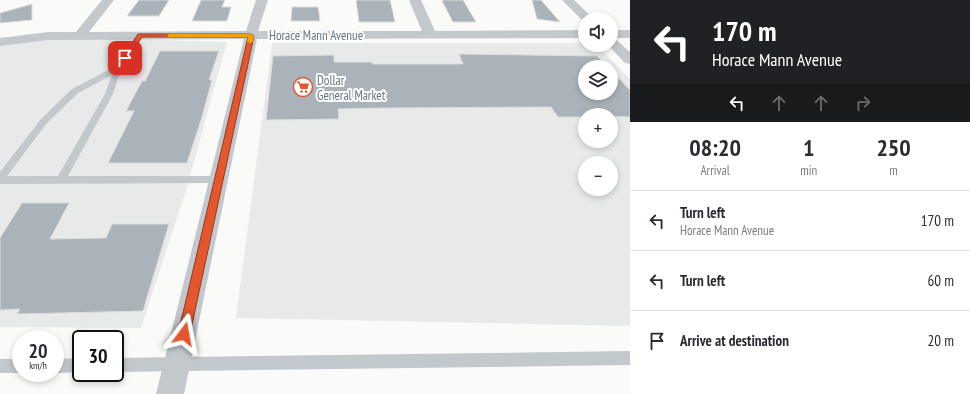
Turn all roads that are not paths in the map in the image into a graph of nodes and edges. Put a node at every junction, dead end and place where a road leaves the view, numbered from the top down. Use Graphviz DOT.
graph roads {
  1 [pos="108,0"];
  2 [pos="262,0"];
  3 [pos="415,0"];
  4 [pos="568,0"];
  5 [pos="581,12"];
  6 [pos="430,34"];
  7 [pos="578,34"];
  8 [pos="618,34"];
  9 [pos="630,34"];
  10 [pos="79,36"];
  11 [pos="140,36"];
  12 [pos="251,36"];
  13 [pos="0,42"];
  14 [pos="618,48"];
  15 [pos="630,60"];
  16 [pos="117,69"];
  17 [pos="0,180"];
  18 [pos="61,180"];
  19 [pos="219,180"];
  20 [pos="630,358"];
  21 [pos="124,365"];
  22 [pos="177,365"];
  23 [pos="0,366"];
  24 [pos="12,366"];
  25 [pos="170,394"];
  1 -- 10 [label="street"];
  2 -- 12 [label="street"];
  3 -- 6 [label="street"];
  4 -- 5 [label="street"];
  6 -- 7 [label="street, Horace Mann Avenue"];
  6 -- 12 [label="street, Horace Mann Avenue"];
  8 -- 9 [label="street"];
  10 -- 11 [label="street, Horace Mann Avenue"];
  10 -- 13 [label="street, Horace Mann Avenue"];
  11 -- 12 [label="street, Horace Mann Avenue"];
  11 -- 16 [label="lane"];
  12 -- 19 [label="street"];
  14 -- 15 [label="street"];
  16 -- 17 [label="lane"];
  16 -- 18 [label="lane"];
  17 -- 18 [label="lane"];
  18 -- 19 [label="lane"];
  19 -- 22 [label="street"];
  20 -- 22 [label="lane"];
  21 -- 22 [label="lane"];
  22 -- 25 [label="street"];
  23 -- 24 [label="lane"];
}
